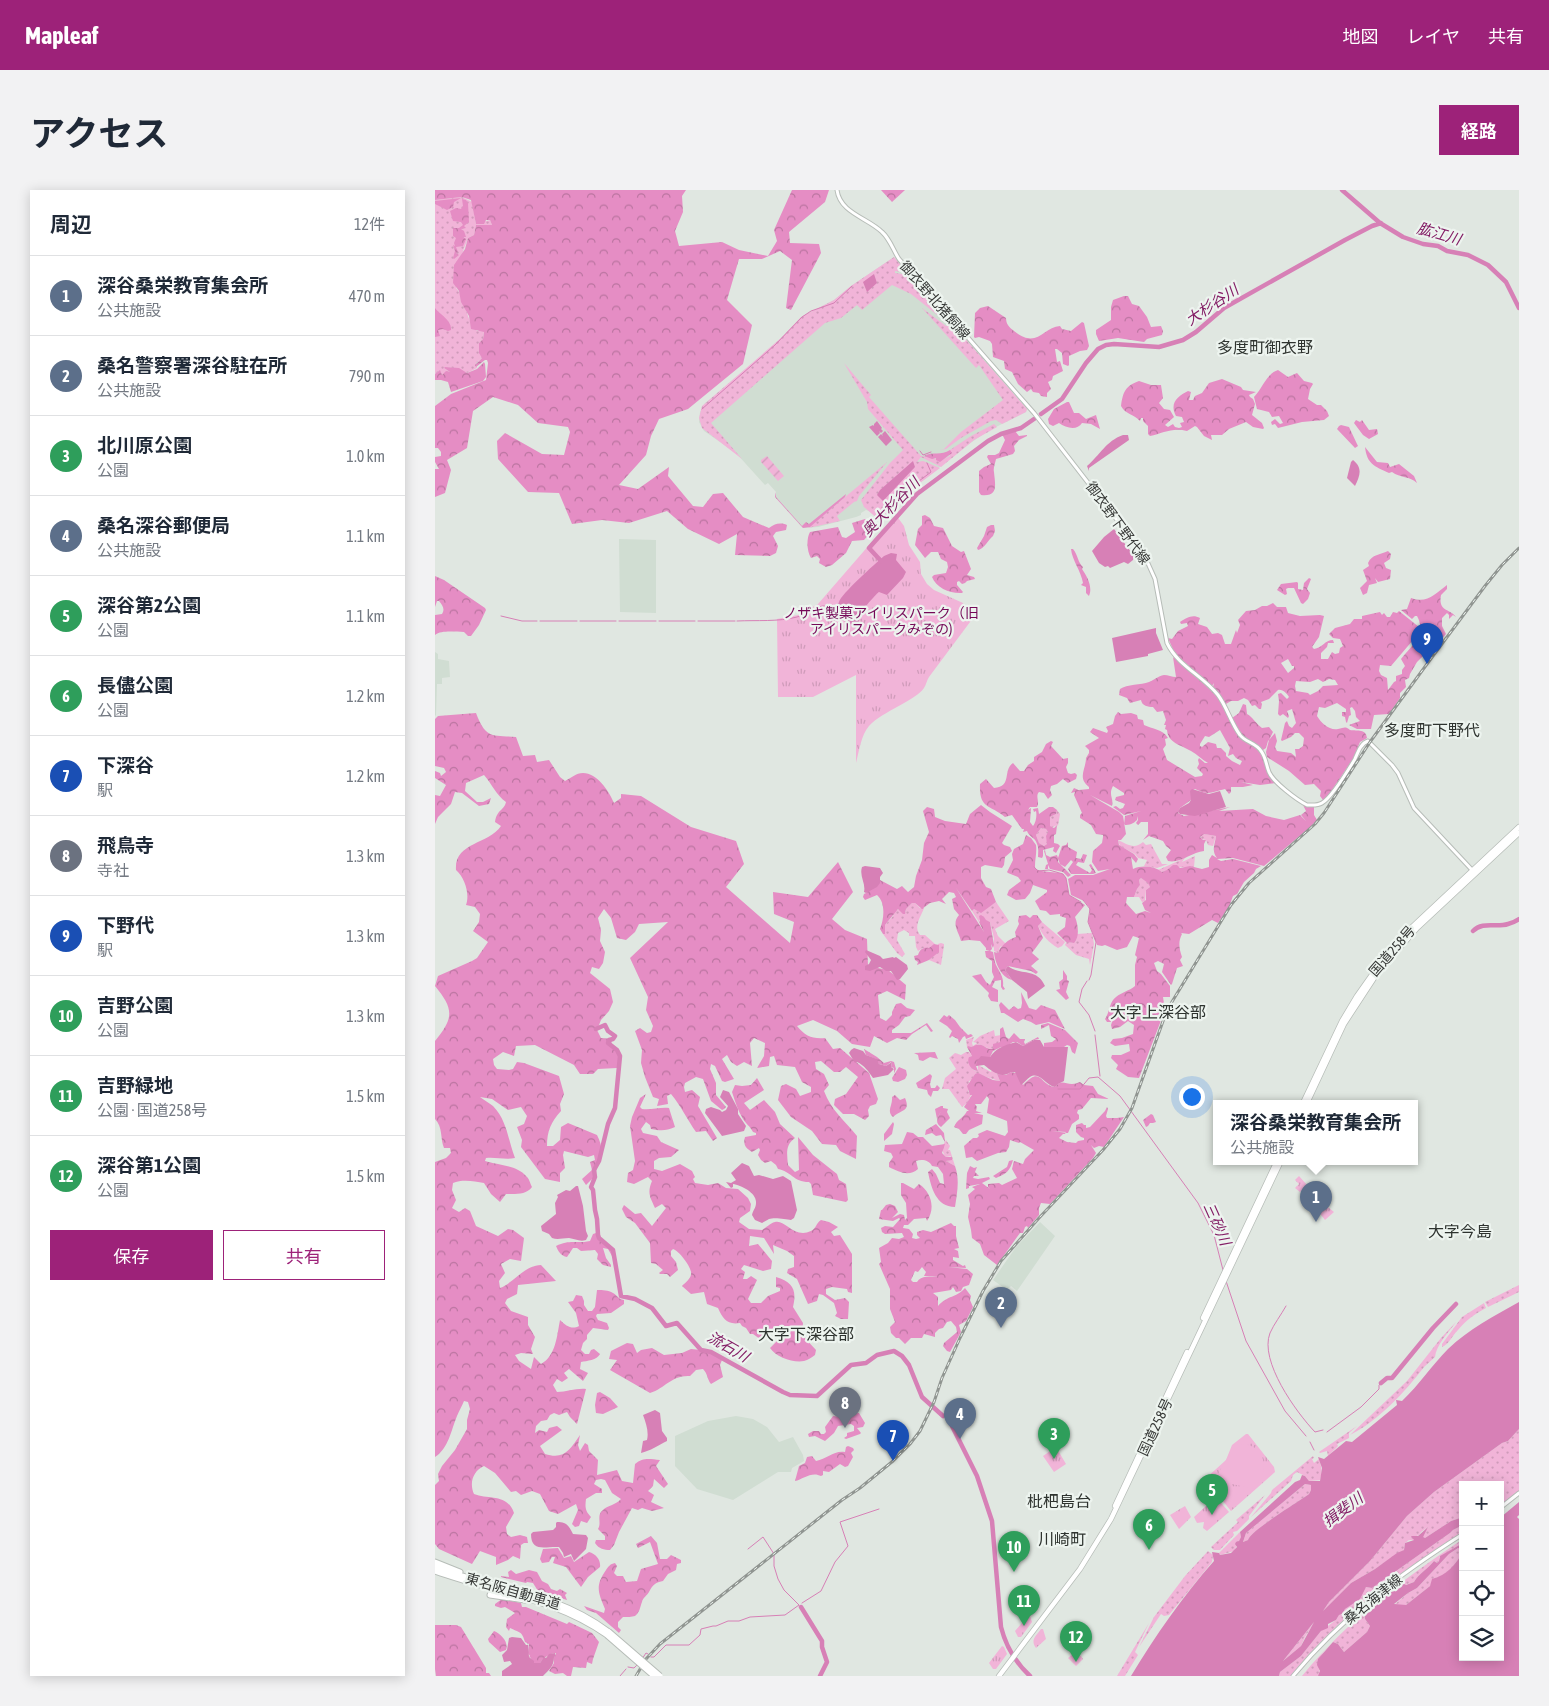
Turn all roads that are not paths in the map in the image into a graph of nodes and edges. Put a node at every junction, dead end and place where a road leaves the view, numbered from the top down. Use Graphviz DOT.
graph roads {
  1 [pos="837,190"];
  2 [pos="1034,413"];
  3 [pos="1519,827"];
  4 [pos="1519,833"];
  5 [pos="1474,872"];
  6 [pos="1304,1100"];
  7 [pos="1308,1100"];
  8 [pos="1275,1165"];
  9 [pos="1279,1165"];
  10 [pos="1225,1276"];
  11 [pos="1519,1493"];
  12 [pos="1504,1505"];
  13 [pos="1459,1537"];
  14 [pos="435,1562"];
  15 [pos="435,1566"];
  16 [pos="435,1571"];
  17 [pos="493,1584"];
  18 [pos="490,1595"];
  19 [pos="564,1610"];
  20 [pos="1047,1611"];
  21 [pos="608,1634"];
  22 [pos="655,1676"];
  23 [pos="660,1676"];
  24 [pos="995,1676"];
  25 [pos="999,1676"];
  26 [pos="1293,1676"];
  1 -- 2 [label="main road, 御衣野北猪飼線"];
  2 -- 5 [label="main road, 御衣野下野代線"];
  3 -- 5 [label="highway, 国道258号"];
  4 -- 5 [label="highway, 国道258号"];
  5 -- 6 [label="highway, 国道258号"];
  5 -- 7 [label="highway, 国道258号"];
  8 -- 10 [label="highway, 国道258号"];
  9 -- 10 [label="highway, 国道258号"];
  10 -- 20 [label="highway, 国道258号"];
  11 -- 12 [label="main road"];
  13 -- 26 [label="main road, 桑名海津線"];
  14 -- 17 [label="highway"];
  15 -- 17 [label="highway, 東名阪自動車道"];
  16 -- 19 [label="highway, 東名阪自動車道"];
  17 -- 21 [label="highway, 東名阪自動車道"];
  18 -- 19 [label="highway"];
  19 -- 21 [label="highway, 東名阪自動車道"];
  20 -- 24 [label="highway, 国道258号"];
  20 -- 25 [label="highway, 国道258号"];
  21 -- 22 [label="highway, 東名阪自動車道, bridge"];
  21 -- 23 [label="highway, 東名阪自動車道, bridge"];
}
